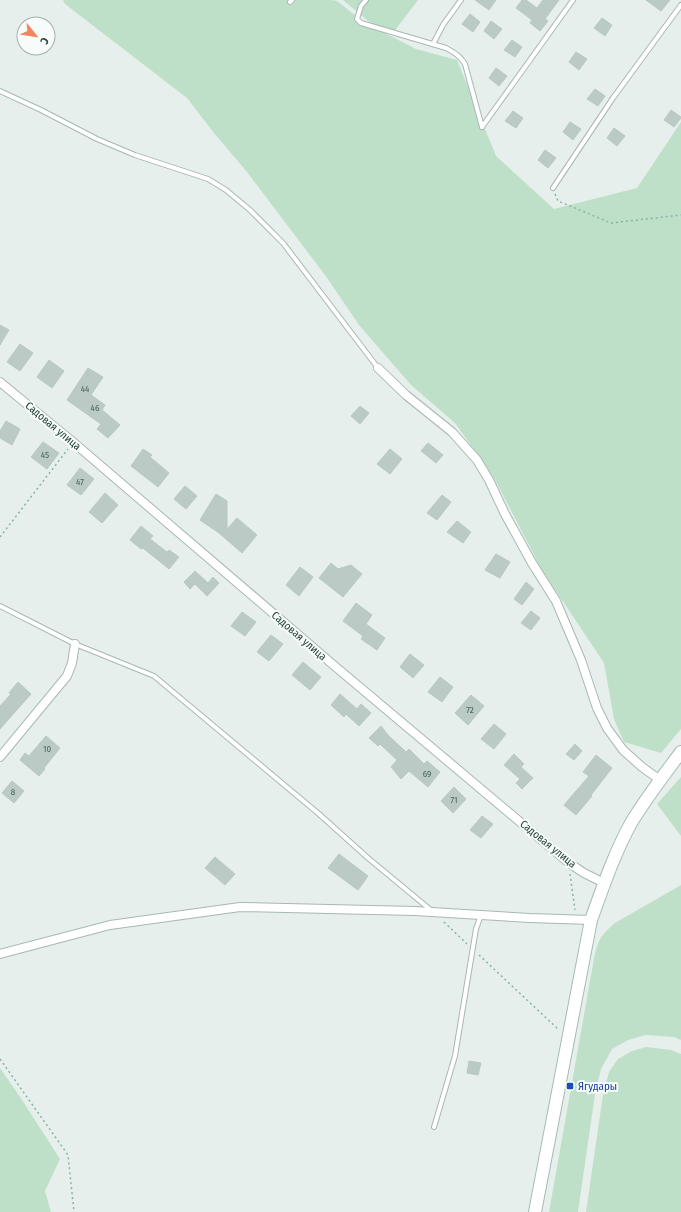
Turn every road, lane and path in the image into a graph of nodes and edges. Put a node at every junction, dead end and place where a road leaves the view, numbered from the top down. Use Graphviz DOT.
graph roads {
  1 [pos="366,0"];
  2 [pos="461,0"];
  3 [pos="573,0"];
  4 [pos="681,5"];
  5 [pos="433,44"];
  6 [pos="0,90"];
  7 [pos="552,188"];
  8 [pos="681,215"];
  9 [pos="378,368"];
  10 [pos="0,382"];
  11 [pos="73,442"];
  12 [pos="0,537"];
  13 [pos="0,606"];
  14 [pos="75,644"];
  15 [pos="681,752"];
  16 [pos="0,756"];
  17 [pos="660,780"];
  18 [pos="569,862"];
  19 [pos="604,883"];
  20 [pos="434,912"];
  21 [pos="481,915"];
  22 [pos="576,919"];
  23 [pos="591,920"];
  24 [pos="473,949"];
  25 [pos="0,954"];
  26 [pos="569,1038"];
  27 [pos="0,1058"];
  28 [pos="434,1126"];
  29 [pos="74,1212"];
  30 [pos="535,1212"];
  1 -- 5 [label="lane"];
  2 -- 5 [label="lane"];
  3 -- 5 [label="lane"];
  4 -- 7 [label="lane"];
  6 -- 9 [label="lane"];
  7 -- 8 [label="path"];
  9 -- 17 [label="street"];
  10 -- 11 [label="street, Садовая улица"];
  11 -- 12 [label="path"];
  11 -- 18 [label="street, Садовая улица"];
  13 -- 14 [label="lane"];
  14 -- 16 [label="street"];
  14 -- 20 [label="lane"];
  15 -- 17 [label="street"];
  17 -- 19 [label="street"];
  18 -- 19 [label="street, Садовая улица"];
  18 -- 22 [label="path"];
  19 -- 23 [label="street"];
  20 -- 21 [label="street"];
  20 -- 24 [label="path"];
  20 -- 25 [label="street"];
  21 -- 22 [label="street"];
  21 -- 24 [label="lane"];
  22 -- 23 [label="street"];
  23 -- 26 [label="street"];
  24 -- 26 [label="path"];
  24 -- 28 [label="lane"];
  26 -- 30 [label="street"];
  27 -- 29 [label="path"];
}
